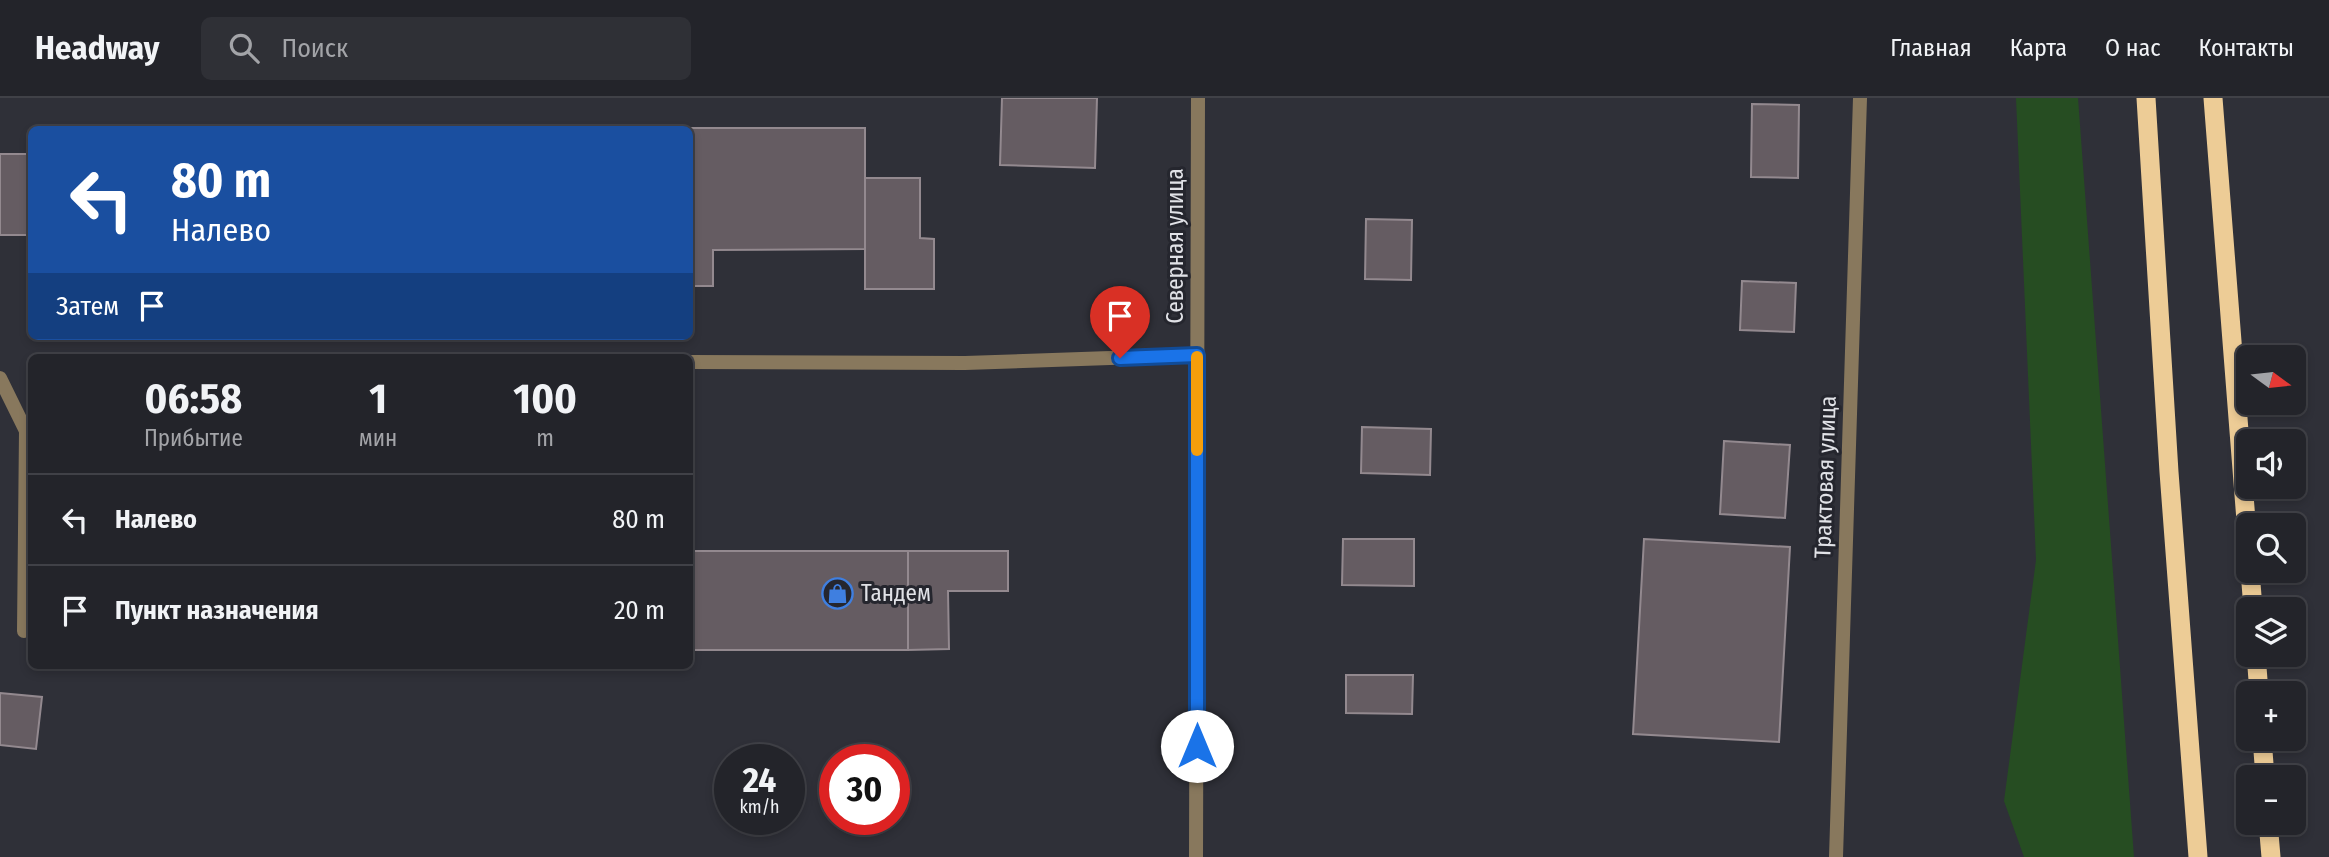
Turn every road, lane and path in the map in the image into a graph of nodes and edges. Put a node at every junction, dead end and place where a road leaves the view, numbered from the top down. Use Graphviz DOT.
graph roads {
  1 [pos="1198,98"];
  2 [pos="1860,98"];
  3 [pos="2146,98"];
  4 [pos="2213,98"];
  5 [pos="1197,355"];
  6 [pos="693,362"];
  7 [pos="0,378"];
  8 [pos="2245,513"];
  9 [pos="24,631"];
  10 [pos="2269,835"];
  11 [pos="1196,857"];
  12 [pos="1836,857"];
  13 [pos="2198,857"];
  14 [pos="2271,857"];
  1 -- 5 [label="street, Северная улица"];
  2 -- 12 [label="street, Трактовая улица"];
  3 -- 13 [label="highway"];
  4 -- 8 [label="highway"];
  5 -- 6 [label="street"];
  5 -- 11 [label="street, Северная улица"];
  7 -- 9 [label="street"];
  10 -- 14 [label="highway"];
}
